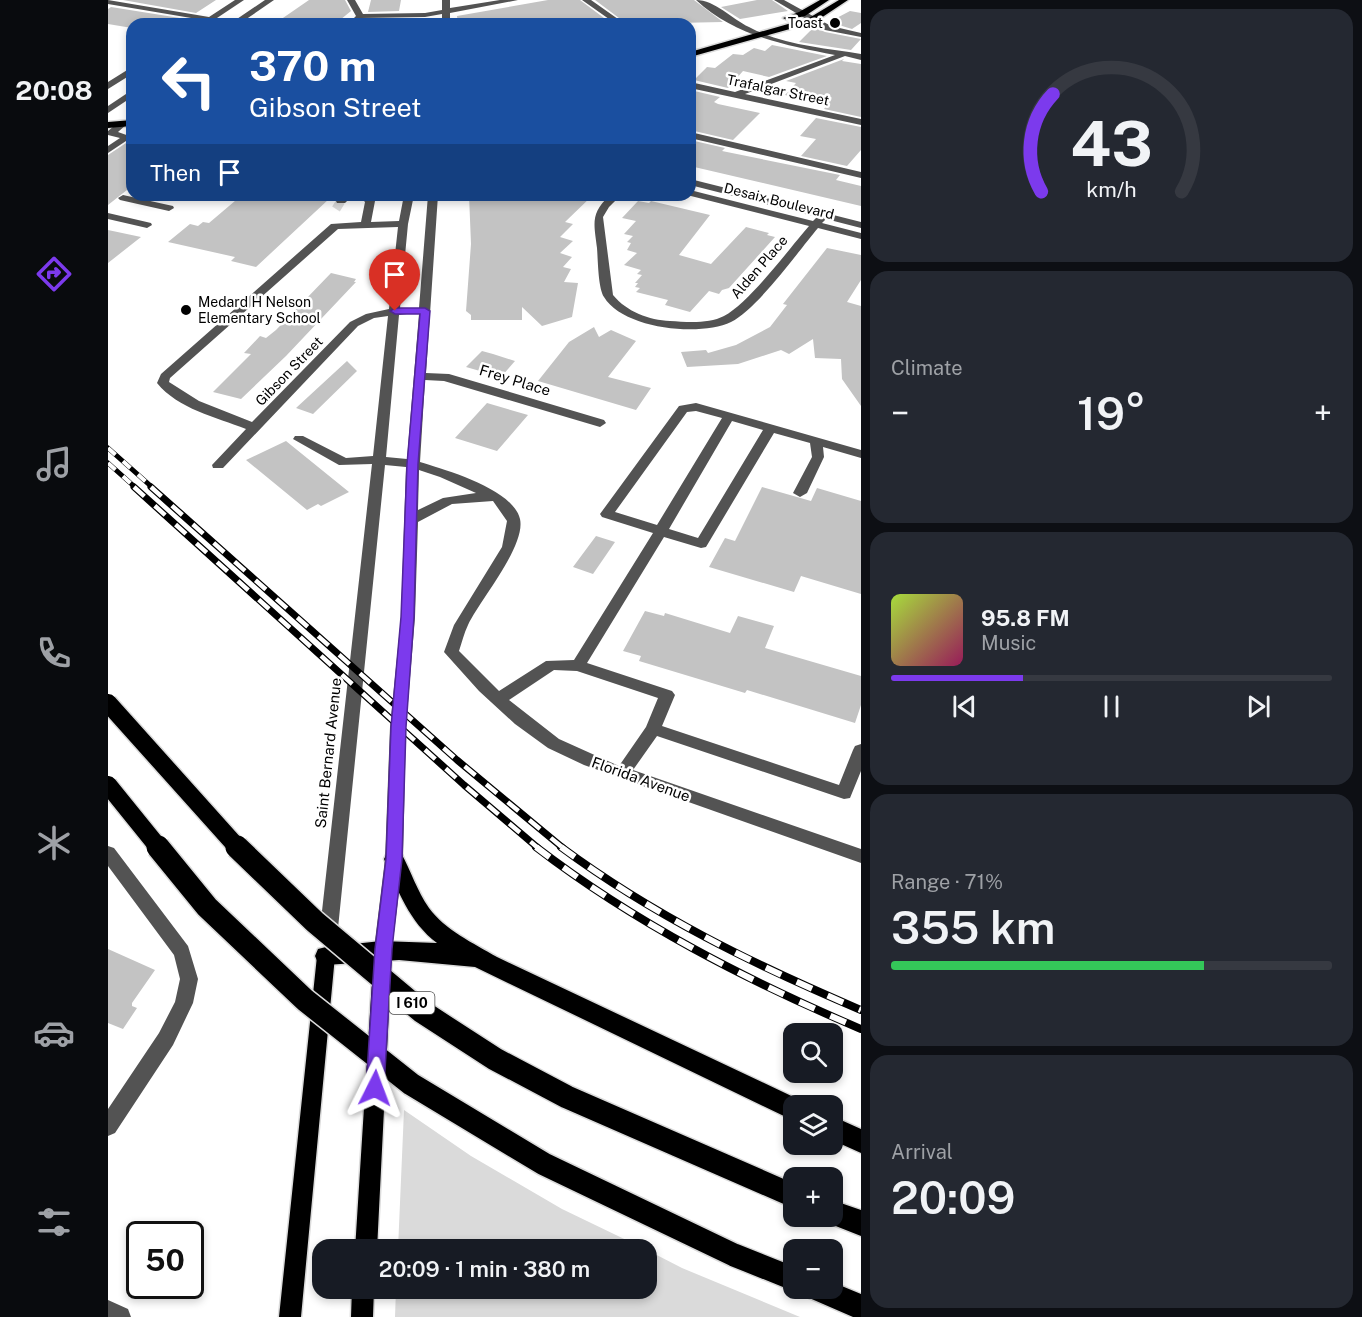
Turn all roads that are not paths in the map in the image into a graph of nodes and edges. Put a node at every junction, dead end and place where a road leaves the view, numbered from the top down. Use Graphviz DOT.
graph roads {
  1 [pos="240,0"];
  2 [pos="270,0"];
  3 [pos="351,0"];
  4 [pos="446,0"];
  5 [pos="514,0"];
  6 [pos="586,0"];
  7 [pos="700,0"];
  8 [pos="778,0"];
  9 [pos="825,0"];
  10 [pos="844,0"];
  11 [pos="108,2"];
  12 [pos="446,12"];
  13 [pos="802,14"];
  14 [pos="425,15"];
  15 [pos="360,16"];
  16 [pos="186,18"];
  17 [pos="212,18"];
  18 [pos="244,18"];
  19 [pos="446,18"];
  20 [pos="612,18"];
  21 [pos="812,20"];
  22 [pos="747,30"];
  23 [pos="861,35"];
  24 [pos="762,36"];
  25 [pos="696,46"];
  26 [pos="861,48"];
  27 [pos="696,53"];
  28 [pos="845,54"];
  29 [pos="861,57"];
  30 [pos="126,74"];
  31 [pos="108,86"];
  32 [pos="696,86"];
  33 [pos="126,90"];
  34 [pos="735,95"];
  35 [pos="126,97"];
  36 [pos="108,112"];
  37 [pos="125,120"];
  38 [pos="861,122"];
  39 [pos="109,132"];
  40 [pos="696,136"];
  41 [pos="126,137"];
  42 [pos="126,138"];
  43 [pos="108,150"];
  44 [pos="861,175"];
  45 [pos="696,183"];
  46 [pos="696,195"];
  47 [pos="126,196"];
  48 [pos="147,201"];
  49 [pos="370,201"];
  50 [pos="408,201"];
  51 [pos="433,201"];
  52 [pos="610,201"];
  53 [pos="169,208"];
  54 [pos="108,210"];
  55 [pos="824,215"];
  56 [pos="108,216"];
  57 [pos="366,224"];
  58 [pos="403,224"];
  59 [pos="147,225"];
  60 [pos="816,225"];
  61 [pos="861,225"];
  62 [pos="861,236"];
  63 [pos="395,311"];
  64 [pos="425,311"];
  65 [pos="420,376"];
  66 [pos="729,416"];
  67 [pos="600,423"];
  68 [pos="255,428"];
  69 [pos="770,429"];
  70 [pos="299,439"];
  71 [pos="816,441"];
  72 [pos="861,454"];
  73 [pos="379,460"];
  74 [pos="413,464"];
  75 [pos="218,465"];
  76 [pos="800,493"];
  77 [pos="496,498"];
  78 [pos="411,520"];
  79 [pos="662,531"];
  80 [pos="580,666"];
  81 [pos="499,699"];
  82 [pos="108,703"];
  83 [pos="653,729"];
  84 [pos="861,750"];
  85 [pos="623,773"];
  86 [pos="108,785"];
  87 [pos="108,853"];
  88 [pos="861,856"];
  89 [pos="394,859"];
  90 [pos="383,949"];
  91 [pos="326,956"];
  92 [pos="489,964"];
  93 [pos="783,1104"];
  94 [pos="108,1126"];
  95 [pos="843,1132"];
  96 [pos="861,1141"];
  97 [pos="783,1191"];
  98 [pos="843,1216"];
  99 [pos="861,1223"];
  100 [pos="367,1239"];
  101 [pos="783,1275"];
  102 [pos="363,1299"];
  103 [pos="842,1299"];
  104 [pos="861,1307"];
  105 [pos="108,1311"];
  106 [pos="120,1317"];
  107 [pos="290,1317"];
  108 [pos="362,1317"];
  1 -- 17 [label="street"];
  2 -- 18 [label="street"];
  3 -- 15 [label="street"];
  4 -- 12 [label="street"];
  5 -- 12 [label="street"];
  6 -- 20 [label="street"];
  7 -- 22 [label="street"];
  8 -- 13 [label="street"];
  9 -- 13 [label="main road"];
  10 -- 21 [label="main road"];
  11 -- 16 [label="street"];
  12 -- 14 [label="street"];
  12 -- 19 [label="street"];
  13 -- 21 [label="street"];
  13 -- 22 [label="main road"];
  14 -- 15 [label="street"];
  21 -- 23 [label="street"];
  21 -- 24 [label="main road"];
  22 -- 24 [label="street"];
  22 -- 25 [label="main road"];
  24 -- 27 [label="main road"];
  24 -- 28 [label="street"];
  26 -- 28 [label="street"];
  28 -- 29 [label="street"];
  28 -- 34 [label="street"];
  30 -- 31 [label="street"];
  31 -- 33 [label="street"];
  32 -- 34 [label="street, Trafalgar Street"];
  34 -- 38 [label="street, Trafalgar Street"];
  35 -- 36 [label="street"];
  36 -- 37 [label="main road"];
  37 -- 39 [label="street"];
  39 -- 41 [label="street"];
  40 -- 44 [label="street"];
  42 -- 43 [label="street"];
  45 -- 55 [label="street, Desaix Boulevard"];
  46 -- 60 [label="street, Desaix Boulevard"];
  47 -- 54 [label="street"];
  48 -- 53 [label="street"];
  49 -- 57 [label="street"];
  50 -- 58 [label="street, Saint Bernard Avenue"];
  51 -- 64 [label="street"];
  52 -- 60 [label="street, Alden Place"];
  55 -- 60 [label="street, Alden Place"];
  55 -- 61 [label="street, Desaix Boulevard"];
  56 -- 59 [label="street"];
  57 -- 58 [label="street"];
  57 -- 68 [label="street"];
  58 -- 63 [label="street, Saint Bernard Avenue"];
  60 -- 62 [label="street, Desaix Boulevard"];
  63 -- 64 [label="street, Gibson Street"];
  63 -- 68 [label="street, Gibson Street"];
  63 -- 73 [label="street, Saint Bernard Avenue"];
  64 -- 65 [label="street"];
  65 -- 67 [label="street, Frey Place"];
  65 -- 74 [label="street"];
  66 -- 69 [label="street"];
  66 -- 79 [label="street"];
  66 -- 79 [label="street"];
  68 -- 75 [label="street, Gibson Street"];
  69 -- 71 [label="street"];
  69 -- 79 [label="street"];
  70 -- 73 [label="street"];
  71 -- 72 [label="street"];
  71 -- 76 [label="street"];
  73 -- 74 [label="street"];
  73 -- 91 [label="street, Saint Bernard Avenue"];
  74 -- 77 [label="street"];
  74 -- 78 [label="street"];
  77 -- 78 [label="street"];
  77 -- 81 [label="street, Florida Avenue"];
  78 -- 89 [label="street"];
  79 -- 80 [label="street"];
  80 -- 81 [label="street"];
  80 -- 83 [label="street"];
  81 -- 85 [label="street, Florida Avenue"];
  82 -- 97 [label="highway, I 610, bridge"];
  83 -- 84 [label="street"];
  83 -- 85 [label="street"];
  85 -- 88 [label="street, Florida Avenue"];
  86 -- 101 [label="highway, bridge"];
  87 -- 94 [label="street"];
  89 -- 90 [label="street"];
  89 -- 92 [label="highway"];
  90 -- 91 [label="highway"];
  90 -- 92 [label="highway"];
  90 -- 100 [label="main road"];
  91 -- 107 [label="main road, Saint Bernard Avenue"];
  92 -- 93 [label="highway"];
  95 -- 96 [label="highway"];
  98 -- 99 [label="highway"];
  102 -- 108 [label="main road"];
  103 -- 104 [label="highway"];
  105 -- 106 [label="street"];
}
